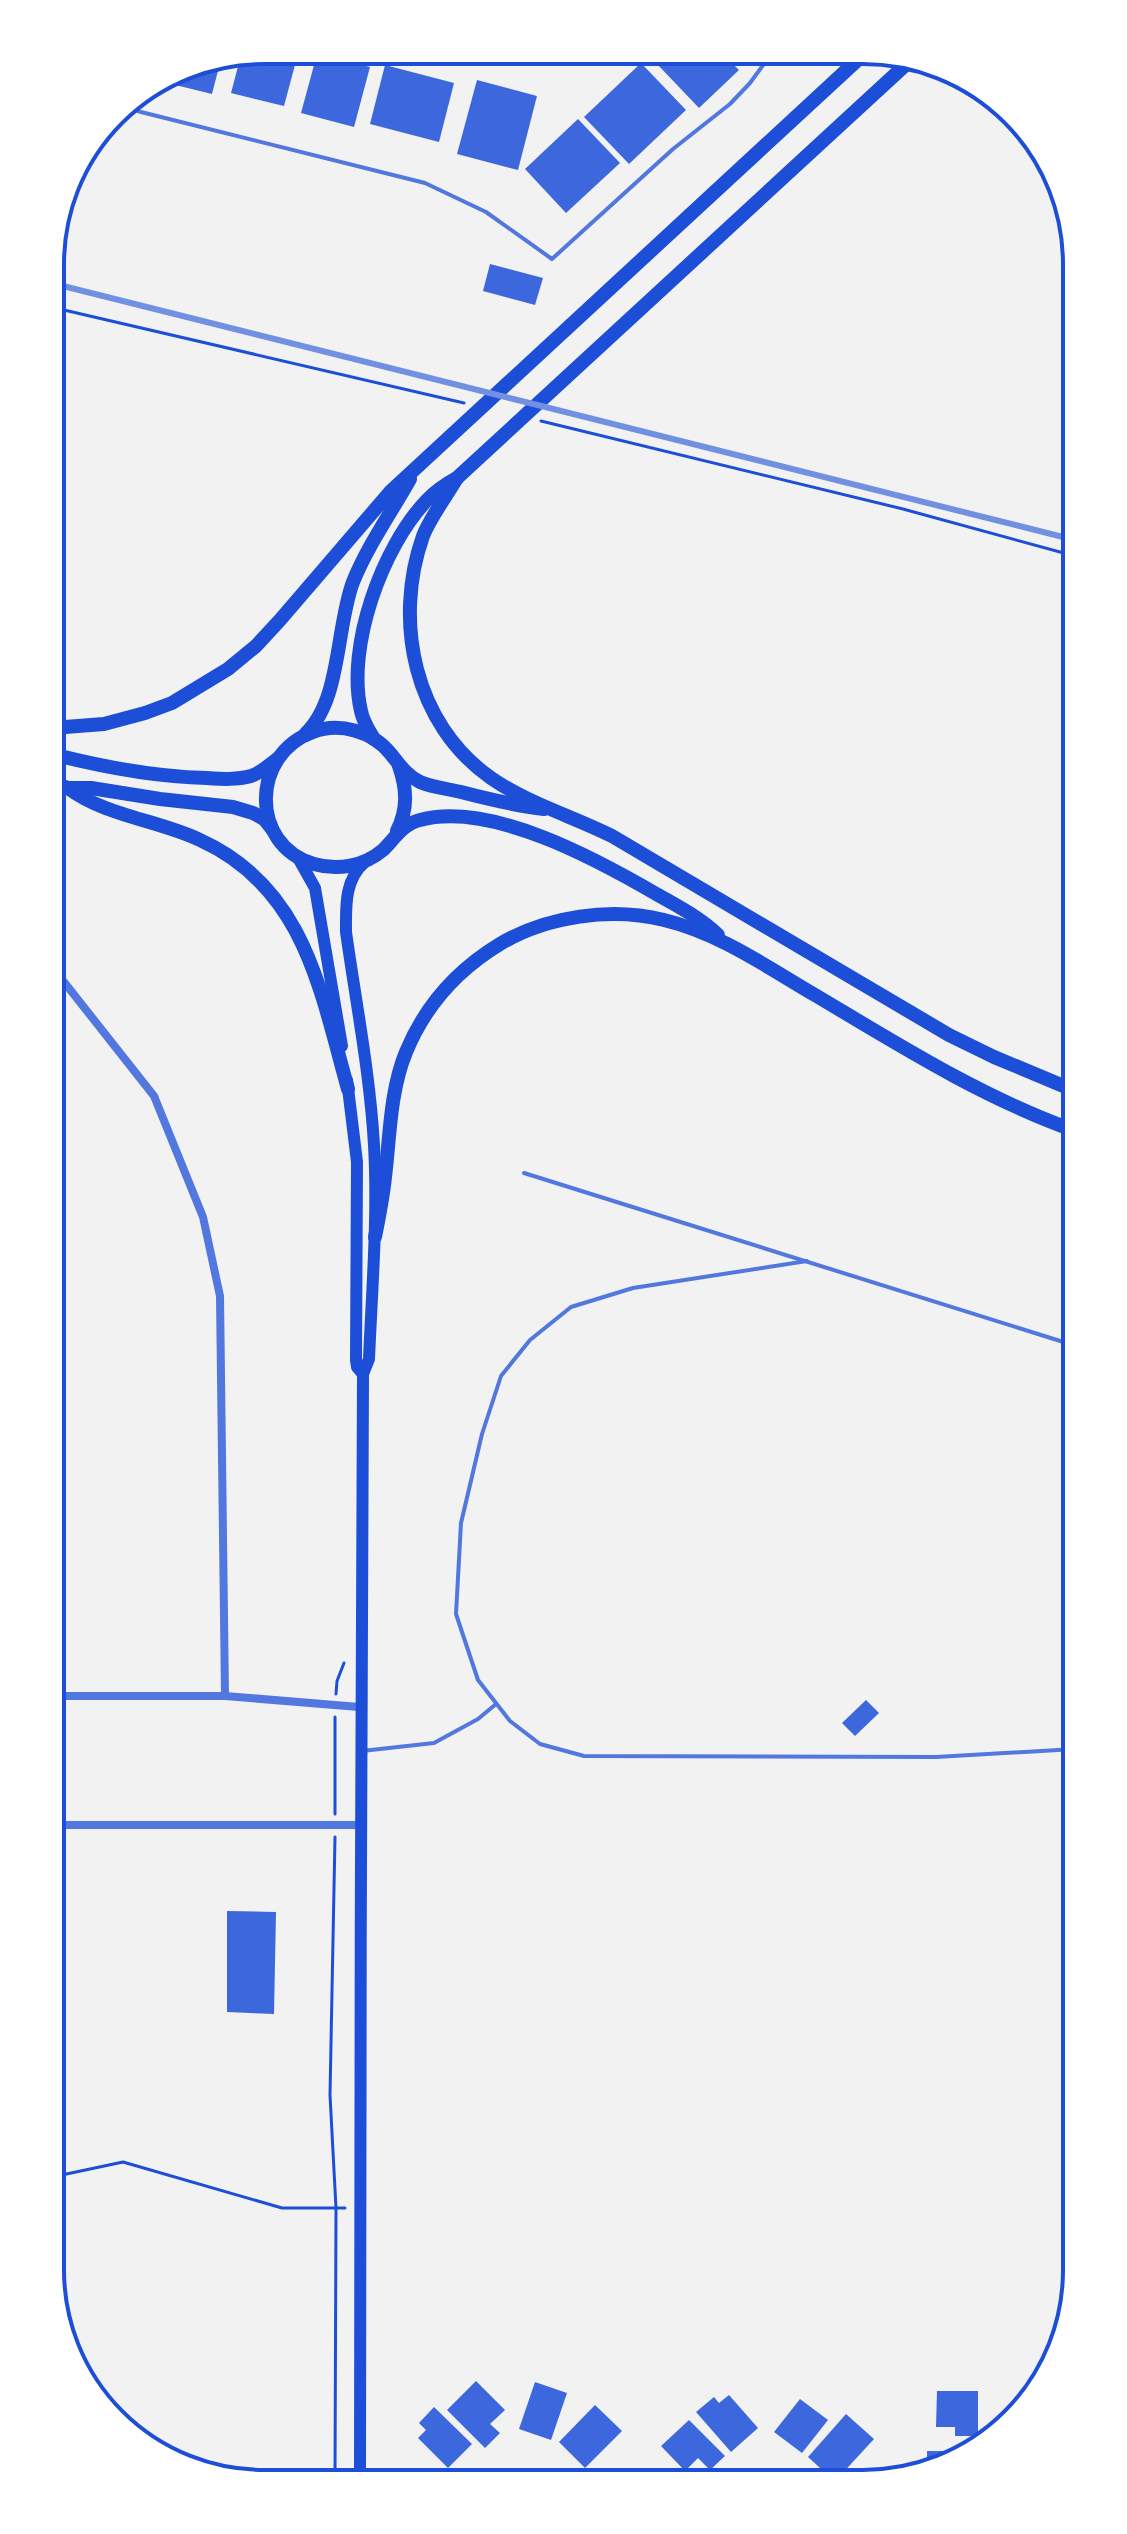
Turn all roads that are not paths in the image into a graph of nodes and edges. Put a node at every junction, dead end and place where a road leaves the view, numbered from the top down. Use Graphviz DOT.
graph roads {
  1 [pos="764,64"];
  2 [pos="853,64"];
  3 [pos="902,68"];
  4 [pos="137,111"];
  5 [pos="416,468"];
  6 [pos="457,478"];
  7 [pos="64,727"];
  8 [pos="304,735"];
  9 [pos="374,739"];
  10 [pos="64,757"];
  11 [pos="277,759"];
  12 [pos="399,766"];
  13 [pos="64,787"];
  14 [pos="68,788"];
  15 [pos="548,809"];
  16 [pos="272,829"];
  17 [pos="395,836"];
  18 [pos="297,856"];
  19 [pos="367,860"];
  20 [pos="723,940"];
  21 [pos="64,982"];
  22 [pos="1063,1086"];
  23 [pos="348,1089"];
  24 [pos="1063,1126"];
  25 [pos="524,1173"];
  26 [pos="375,1237"];
  27 [pos="807,1261"];
  28 [pos="1063,1342"];
  29 [pos="363,1374"];
  30 [pos="64,1696"];
  31 [pos="225,1696"];
  32 [pos="496,1704"];
  33 [pos="359,1707"];
  34 [pos="1063,1750"];
  35 [pos="359,1752"];
  36 [pos="64,1825"];
  37 [pos="360,1825"];
  38 [pos="360,2470"];
  1 -- 4 [label="lane"];
  2 -- 5 [label="main road"];
  3 -- 6 [label="main road"];
  5 -- 7 [label="main road"];
  5 -- 8 [label="main road"];
  6 -- 9 [label="main road"];
  6 -- 15 [label="main road"];
  8 -- 9 [label="main road"];
  8 -- 11 [label="main road"];
  9 -- 12 [label="main road"];
  10 -- 11 [label="main road"];
  11 -- 16 [label="main road"];
  12 -- 15 [label="main road"];
  12 -- 17 [label="main road"];
  13 -- 14 [label="main road"];
  14 -- 16 [label="main road"];
  14 -- 23 [label="main road"];
  15 -- 22 [label="main road"];
  16 -- 18 [label="main road"];
  17 -- 19 [label="main road"];
  17 -- 20 [label="main road"];
  18 -- 19 [label="main road"];
  18 -- 23 [label="main road"];
  19 -- 26 [label="main road"];
  20 -- 24 [label="main road"];
  20 -- 26 [label="main road"];
  21 -- 31 [label="street"];
  23 -- 29 [label="main road"];
  25 -- 27 [label="lane"];
  26 -- 29 [label="main road"];
  27 -- 28 [label="lane"];
  27 -- 32 [label="lane"];
  29 -- 33 [label="main road"];
  30 -- 31 [label="street"];
  31 -- 33 [label="street"];
  32 -- 34 [label="lane"];
  32 -- 35 [label="lane"];
  33 -- 35 [label="main road"];
  35 -- 37 [label="main road"];
  36 -- 37 [label="street"];
  37 -- 38 [label="main road"];
}
